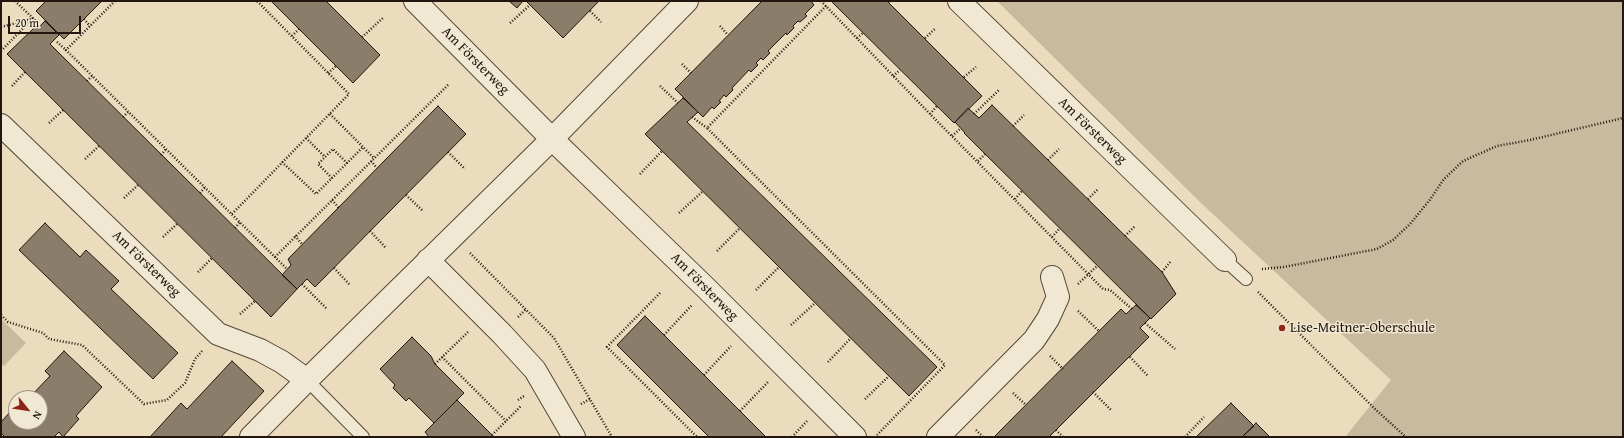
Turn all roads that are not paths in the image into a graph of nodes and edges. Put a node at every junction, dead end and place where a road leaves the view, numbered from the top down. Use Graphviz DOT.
graph roads {
  1 [pos="415,1"];
  2 [pos="687,1"];
  3 [pos="959,1"];
  4 [pos="1,124"];
  5 [pos="552,139"];
  6 [pos="428,260"];
  7 [pos="1225,260"];
  8 [pos="1052,277"];
  9 [pos="1246,279"];
  10 [pos="307,380"];
  11 [pos="251,437"];
  12 [pos="363,437"];
  13 [pos="574,437"];
  14 [pos="855,437"];
  15 [pos="938,437"];
  1 -- 5 [label="street, Am Försterweg"];
  2 -- 5 [label="street"];
  3 -- 7 [label="street, Am Försterweg"];
  4 -- 10 [label="street, Am Försterweg"];
  5 -- 6 [label="street"];
  5 -- 14 [label="street, Am Försterweg"];
  6 -- 10 [label="street"];
  6 -- 13 [label="street"];
  7 -- 9 [label="lane"];
  8 -- 15 [label="street"];
  10 -- 11 [label="street"];
  10 -- 12 [label="lane"];
}
